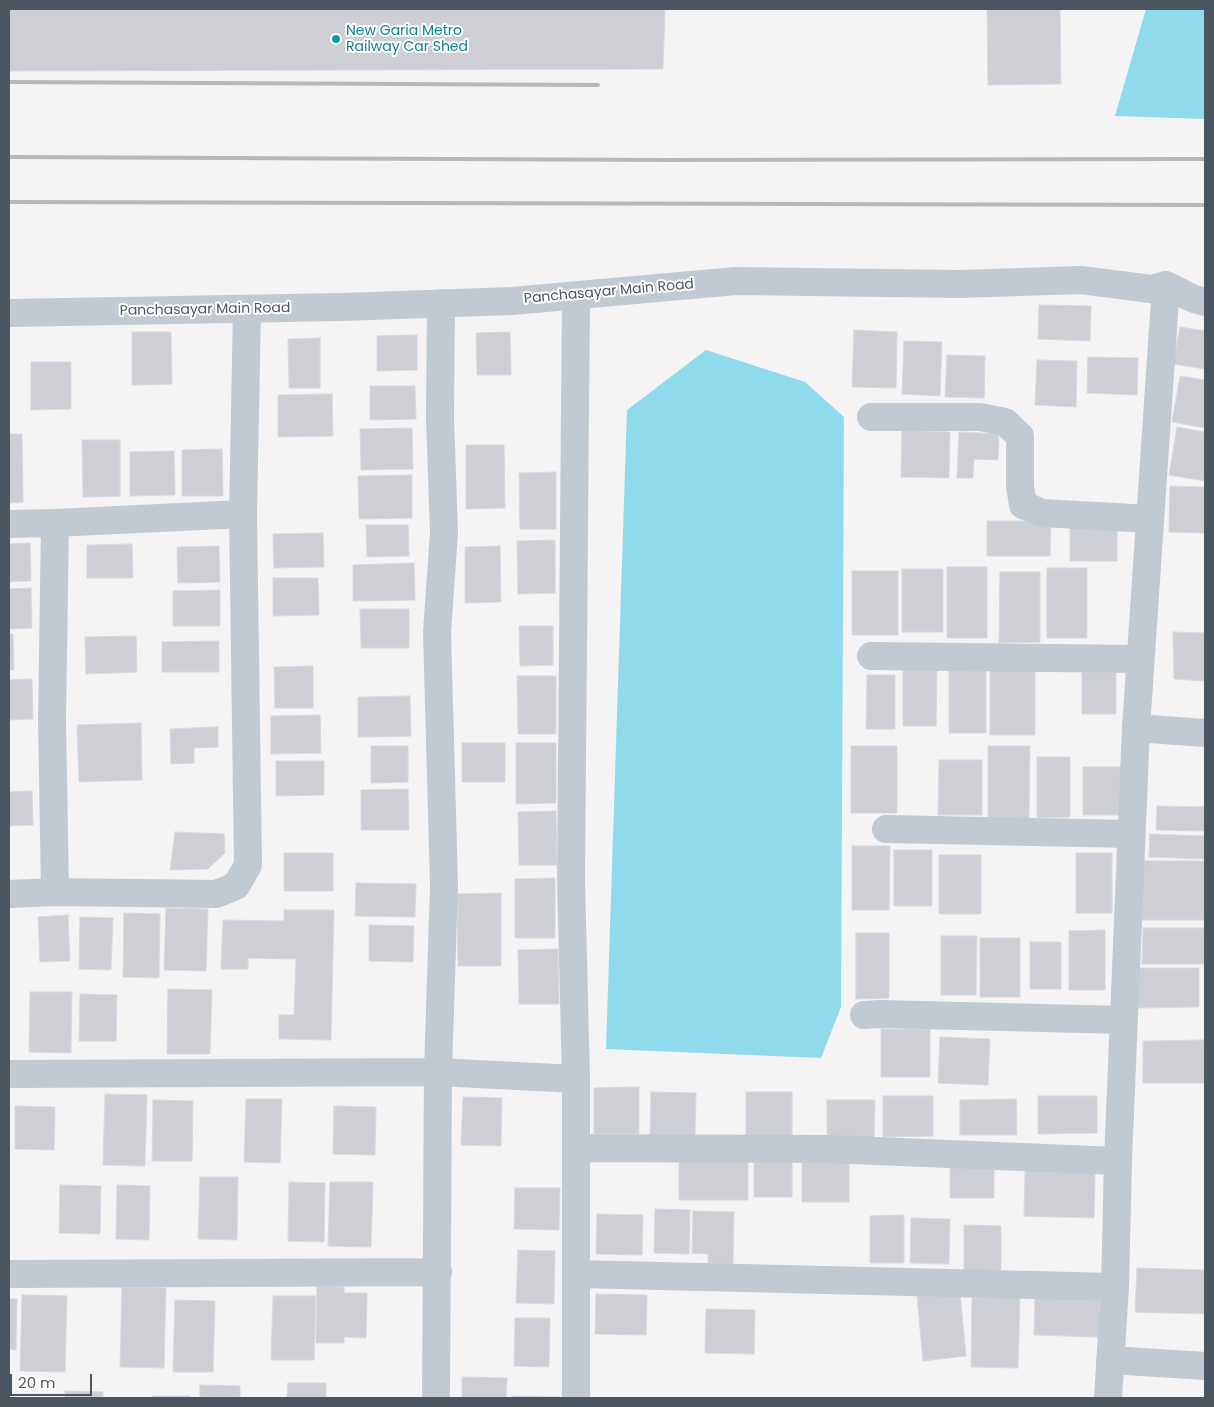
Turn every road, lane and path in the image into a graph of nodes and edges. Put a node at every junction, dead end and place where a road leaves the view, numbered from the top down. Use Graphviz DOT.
graph roads {
  1 [pos="1166,285"];
  2 [pos="576,296"];
  3 [pos="1205,302"];
  4 [pos="442,303"];
  5 [pos="247,309"];
  6 [pos="9,313"];
  7 [pos="871,417"];
  8 [pos="244,514"];
  9 [pos="1150,519"];
  10 [pos="9,524"];
  11 [pos="55,524"];
  12 [pos="871,656"];
  13 [pos="1140,659"];
  14 [pos="1136,728"];
  15 [pos="1205,733"];
  16 [pos="886,829"];
  17 [pos="1131,834"];
  18 [pos="55,892"];
  19 [pos="9,894"];
  20 [pos="864,1014"];
  21 [pos="1124,1020"];
  22 [pos="438,1072"];
  23 [pos="9,1074"];
  24 [pos="576,1079"];
  25 [pos="576,1148"];
  26 [pos="1118,1161"];
  27 [pos="438,1272"];
  28 [pos="9,1274"];
  29 [pos="577,1274"];
  30 [pos="1115,1286"];
  31 [pos="1110,1360"];
  32 [pos="1205,1366"];
  33 [pos="436,1398"];
  34 [pos="576,1398"];
  35 [pos="1108,1398"];
  1 -- 2 [label="street, Panchasayar Main Road"];
  1 -- 3 [label="street"];
  1 -- 9 [label="street"];
  2 -- 4 [label="street, Panchasayar Main Road"];
  2 -- 24 [label="street"];
  4 -- 5 [label="street, Panchasayar Main Road"];
  4 -- 22 [label="street"];
  5 -- 6 [label="street, Panchasayar Main Road"];
  5 -- 8 [label="street"];
  7 -- 9 [label="street"];
  8 -- 11 [label="street"];
  8 -- 18 [label="street"];
  9 -- 13 [label="street"];
  10 -- 11 [label="street"];
  11 -- 18 [label="street"];
  12 -- 13 [label="street"];
  13 -- 14 [label="street"];
  14 -- 15 [label="street"];
  14 -- 17 [label="street"];
  16 -- 17 [label="street"];
  17 -- 21 [label="street"];
  18 -- 19 [label="street"];
  20 -- 21 [label="street"];
  21 -- 26 [label="street"];
  22 -- 23 [label="street"];
  22 -- 24 [label="street"];
  22 -- 27 [label="street"];
  24 -- 25 [label="street"];
  25 -- 26 [label="street"];
  25 -- 29 [label="street"];
  26 -- 30 [label="street"];
  27 -- 28 [label="street"];
  27 -- 33 [label="street"];
  29 -- 30 [label="street"];
  29 -- 34 [label="street"];
  30 -- 31 [label="street"];
  31 -- 32 [label="street"];
  31 -- 35 [label="street"];
}
